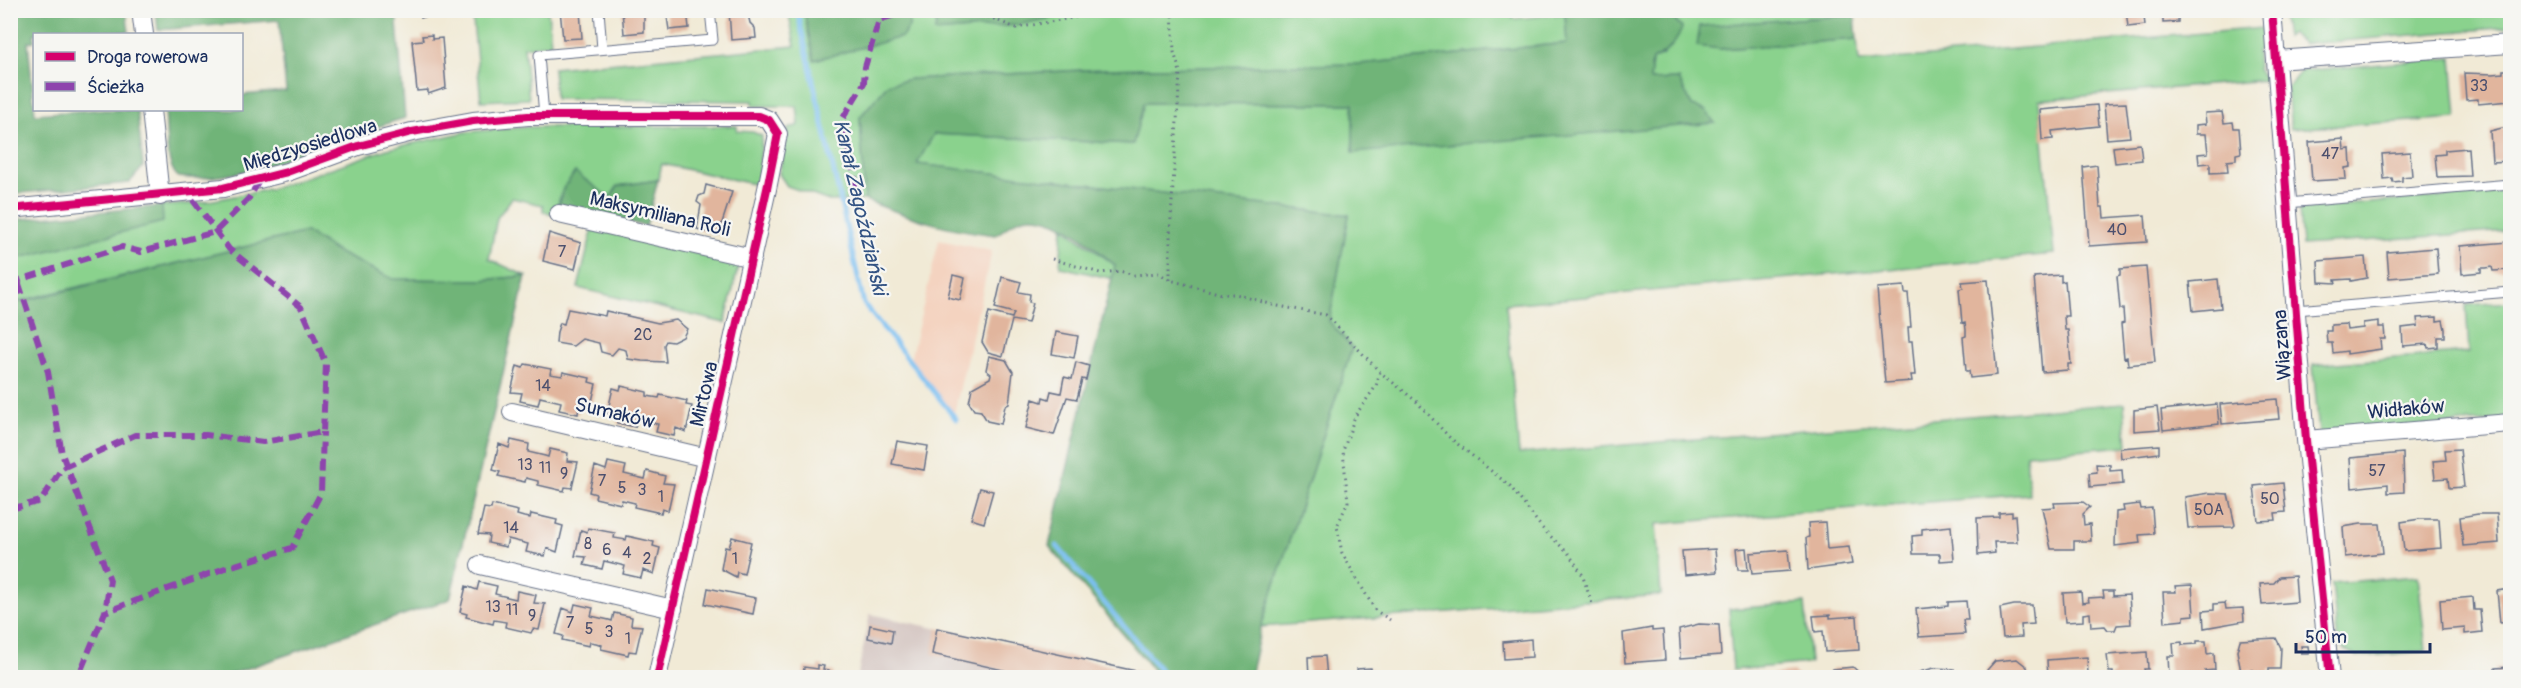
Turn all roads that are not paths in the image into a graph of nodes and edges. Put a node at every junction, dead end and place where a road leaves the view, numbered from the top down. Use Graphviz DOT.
graph roads {
  1 [pos="141,10"];
  2 [pos="599,10"];
  3 [pos="710,10"];
  4 [pos="2272,10"];
  5 [pos="144,33"];
  6 [pos="2511,44"];
  7 [pos="602,49"];
  8 [pos="2276,60"];
  9 [pos="151,111"];
  10 [pos="543,116"];
  11 [pos="769,120"];
  12 [pos="2511,184"];
  13 [pos="160,196"];
  14 [pos="2287,203"];
  15 [pos="10,209"];
  16 [pos="559,214"];
  17 [pos="752,258"];
  18 [pos="2511,292"];
  19 [pos="2296,310"];
  20 [pos="512,412"];
  21 [pos="2511,423"];
  22 [pos="2306,440"];
  23 [pos="707,458"];
  24 [pos="480,564"];
  25 [pos="673,609"];
  26 [pos="657,678"];
  27 [pos="2330,678"];
  1 -- 5 [label="street"];
  2 -- 7 [label="lane"];
  3 -- 7 [label="lane"];
  4 -- 8 [label="street, Wiązana"];
  6 -- 8 [label="street"];
  7 -- 10 [label="lane"];
  8 -- 14 [label="street, Wiązana"];
  9 -- 13 [label="street"];
  10 -- 11 [label="street, Międzyosiedlowa"];
  10 -- 13 [label="street, Międzyosiedlowa"];
  11 -- 17 [label="street, Mirtowa"];
  12 -- 14 [label="lane"];
  13 -- 15 [label="street, Międzyosiedlowa"];
  14 -- 19 [label="street, Wiązana"];
  16 -- 17 [label="street, Maksymiliana Roli"];
  17 -- 23 [label="street, Mirtowa"];
  18 -- 19 [label="lane"];
  19 -- 22 [label="street, Wiązana"];
  20 -- 23 [label="street, Sumaków"];
  21 -- 22 [label="street, Widłaków"];
  22 -- 27 [label="street, Wiązana"];
  23 -- 25 [label="street, Mirtowa"];
  24 -- 25 [label="street"];
  25 -- 26 [label="street, Mirtowa"];
}
